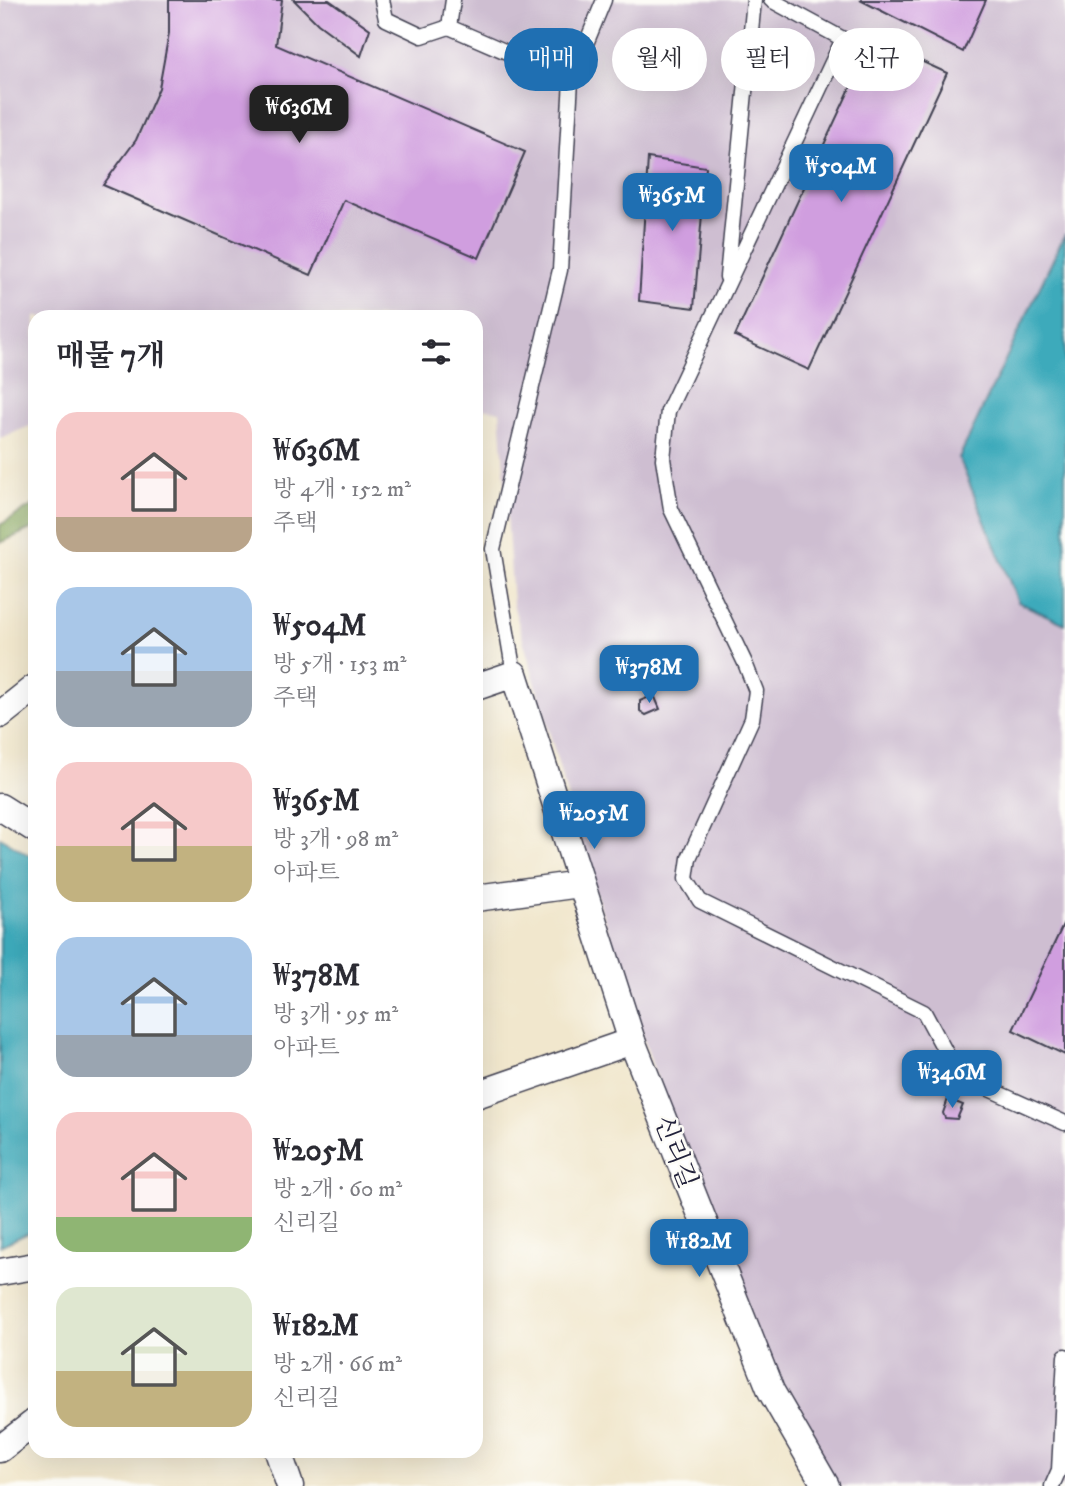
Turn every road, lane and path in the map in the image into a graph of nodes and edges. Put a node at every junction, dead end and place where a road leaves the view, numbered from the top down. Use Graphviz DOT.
graph roads {
  1 [pos="382,0"];
  2 [pos="453,0"];
  3 [pos="604,0"];
  4 [pos="754,0"];
  5 [pos="771,0"];
  6 [pos="449,27"];
  7 [pos="592,28"];
  8 [pos="504,51"];
  9 [pos="570,91"];
  10 [pos="726,289"];
  11 [pos="514,674"];
  12 [pos="483,685"];
  13 [pos="28,693"];
  14 [pos="0,715"];
  15 [pos="0,807"];
  16 [pos="28,825"];
  17 [pos="580,884"];
  18 [pos="483,897"];
  19 [pos="632,1041"];
  20 [pos="483,1093"];
  21 [pos="1065,1123"];
  22 [pos="28,1267"];
  23 [pos="0,1272"];
  24 [pos="1065,1356"];
  25 [pos="28,1427"];
  26 [pos="0,1449"];
  27 [pos="280,1458"];
  28 [pos="290,1486"];
  29 [pos="826,1486"];
  30 [pos="1052,1486"];
  1 -- 6 [label="lane"];
  2 -- 6 [label="lane"];
  3 -- 7 [label="lane"];
  4 -- 10 [label="lane"];
  5 -- 10 [label="lane"];
  6 -- 8 [label="lane"];
  9 -- 11 [label="lane"];
  10 -- 21 [label="lane"];
  11 -- 12 [label="street"];
  11 -- 17 [label="street, 신리길"];
  13 -- 14 [label="street"];
  15 -- 16 [label="street"];
  17 -- 18 [label="street"];
  17 -- 19 [label="street, 신리길"];
  19 -- 20 [label="street"];
  19 -- 29 [label="street, 신리길"];
  22 -- 23 [label="street"];
  24 -- 30 [label="lane"];
  25 -- 26 [label="street"];
  27 -- 28 [label="street"];
}
